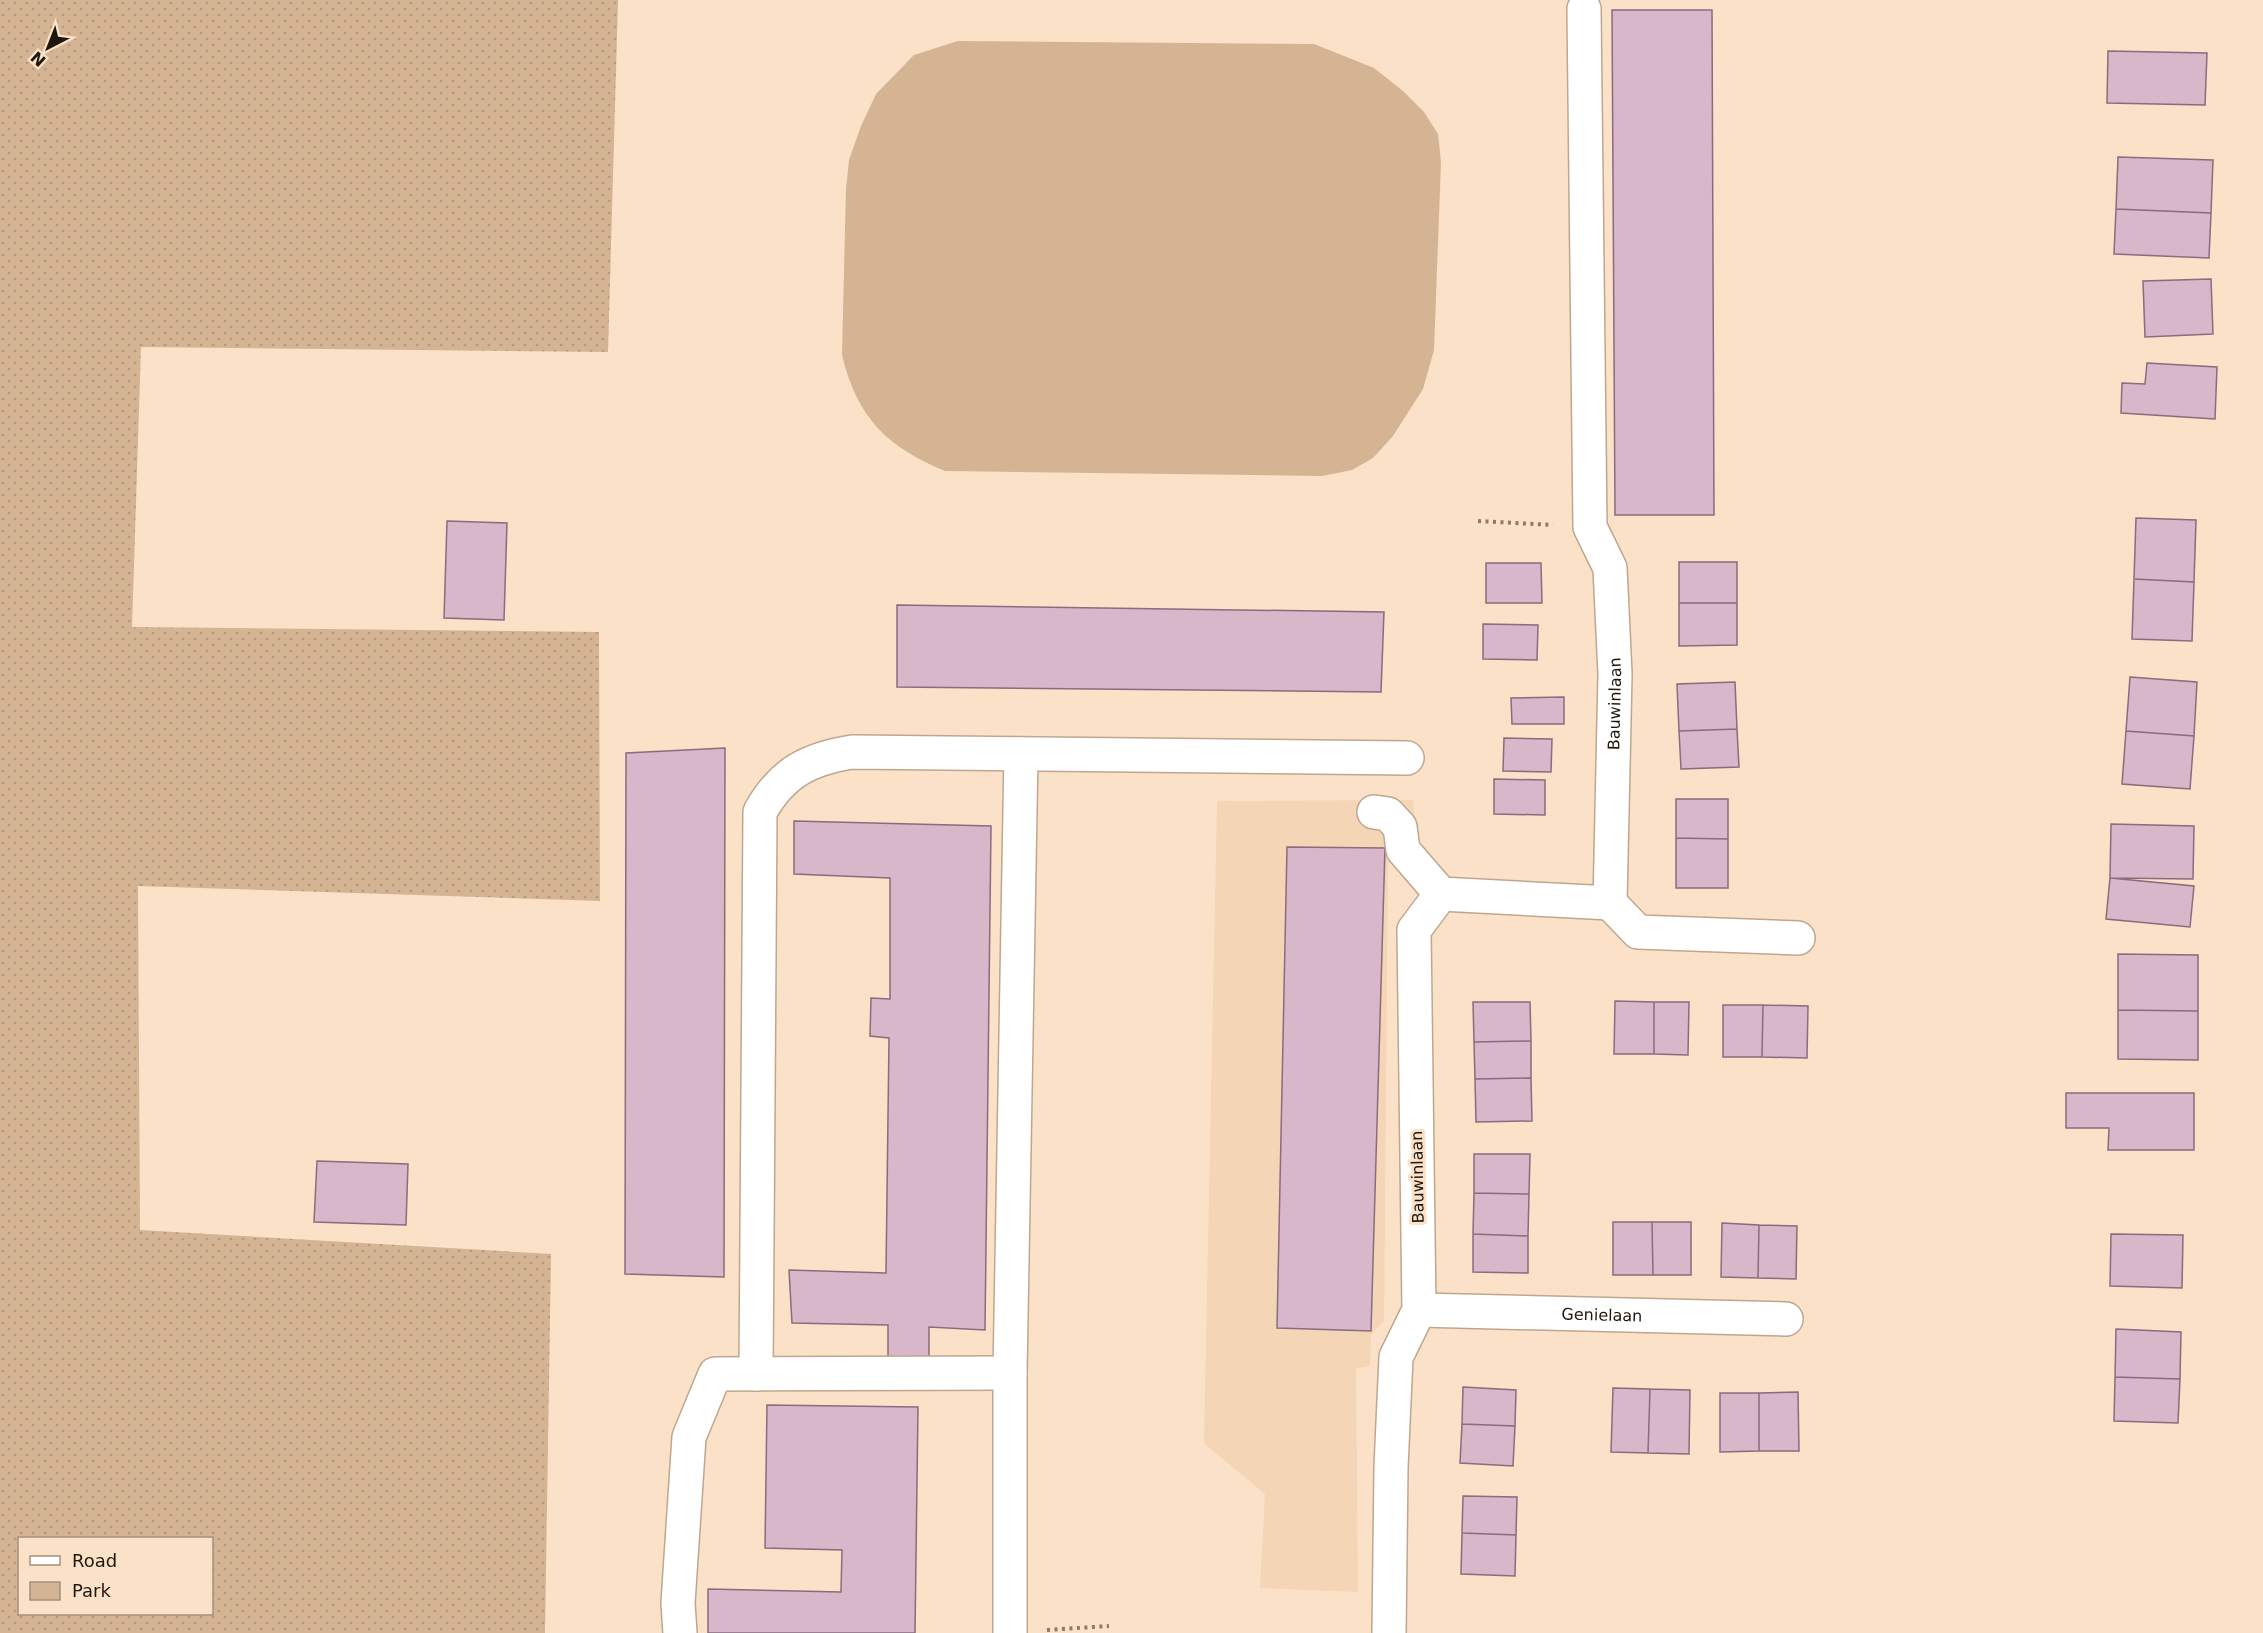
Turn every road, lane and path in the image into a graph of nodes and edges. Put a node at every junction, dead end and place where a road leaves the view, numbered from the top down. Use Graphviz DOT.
graph roads {
  1 [pos="1584,9"];
  2 [pos="1589,518"];
  3 [pos="1478,520"];
  4 [pos="1021,754"];
  5 [pos="1407,758"];
  6 [pos="1374,812"];
  7 [pos="1441,894"];
  8 [pos="1610,903"];
  9 [pos="1798,938"];
  10 [pos="1419,1310"];
  11 [pos="1786,1319"];
  12 [pos="1010,1373"];
  13 [pos="756,1374"];
  14 [pos="1109,1626"];
  15 [pos="680,1633"];
  16 [pos="1010,1633"];
  17 [pos="1389,1633"];
  1 -- 2 [label="street"];
  2 -- 3 [label="path"];
  2 -- 8 [label="street, Bauwinlaan"];
  4 -- 5 [label="street"];
  4 -- 12 [label="street"];
  4 -- 13 [label="street"];
  6 -- 7 [label="street"];
  7 -- 8 [label="street"];
  7 -- 10 [label="street, Bauwinlaan"];
  8 -- 9 [label="street"];
  10 -- 11 [label="street, Genielaan"];
  10 -- 17 [label="street, Bauwinlaan"];
  12 -- 13 [label="street"];
  12 -- 16 [label="street"];
  13 -- 15 [label="street"];
  14 -- 16 [label="path"];
}
